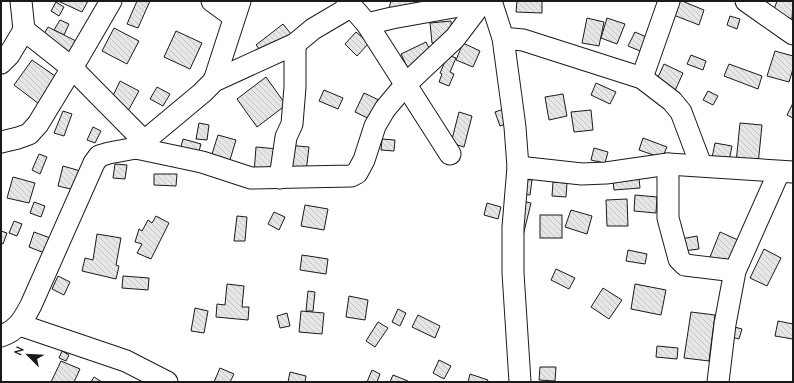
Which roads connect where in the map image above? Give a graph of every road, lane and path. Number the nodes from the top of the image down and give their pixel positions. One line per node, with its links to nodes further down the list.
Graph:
1 (21, 1): 10 (street)
2 (111, 1): 15 (street)
3 (212, 1): 8 (street)
4 (486, 1): 9 (street); 12 (street); 18 (street)
5 (670, 1): 16 (street)
6 (746, 1): 11 (street)
7 (350, 3): 9 (street); 13 (street)
8 (237, 9): 17 (street)
9 (367, 24): 18 (street)
10 (24, 30): 14 (street); 15 (street)
11 (793, 34)
12 (503, 38): 16 (street); 24 (street)
13 (295, 44): 17 (street); 26 (street)
14 (1, 63)
15 (72, 68): 19 (street); 20 (street)
16 (642, 78): 23 (street)
17 (214, 81): 20 (street)
18 (406, 84): 21 (street); 26 (street)
19 (1, 142)
20 (140, 144): 26 (street); 28 (street)
21 (450, 154)
22 (668, 164): 23 (street); 24 (street); 27 (street)
23 (701, 165): 25 (street)
24 (518, 167): 31 (street)
25 (786, 172): 27 (street)
26 (280, 178)
27 (735, 271): 32 (street)
28 (20, 324): 29 (street); 30 (street)
29 (1, 336)
30 (167, 382)
31 (520, 382)
32 (718, 382)

